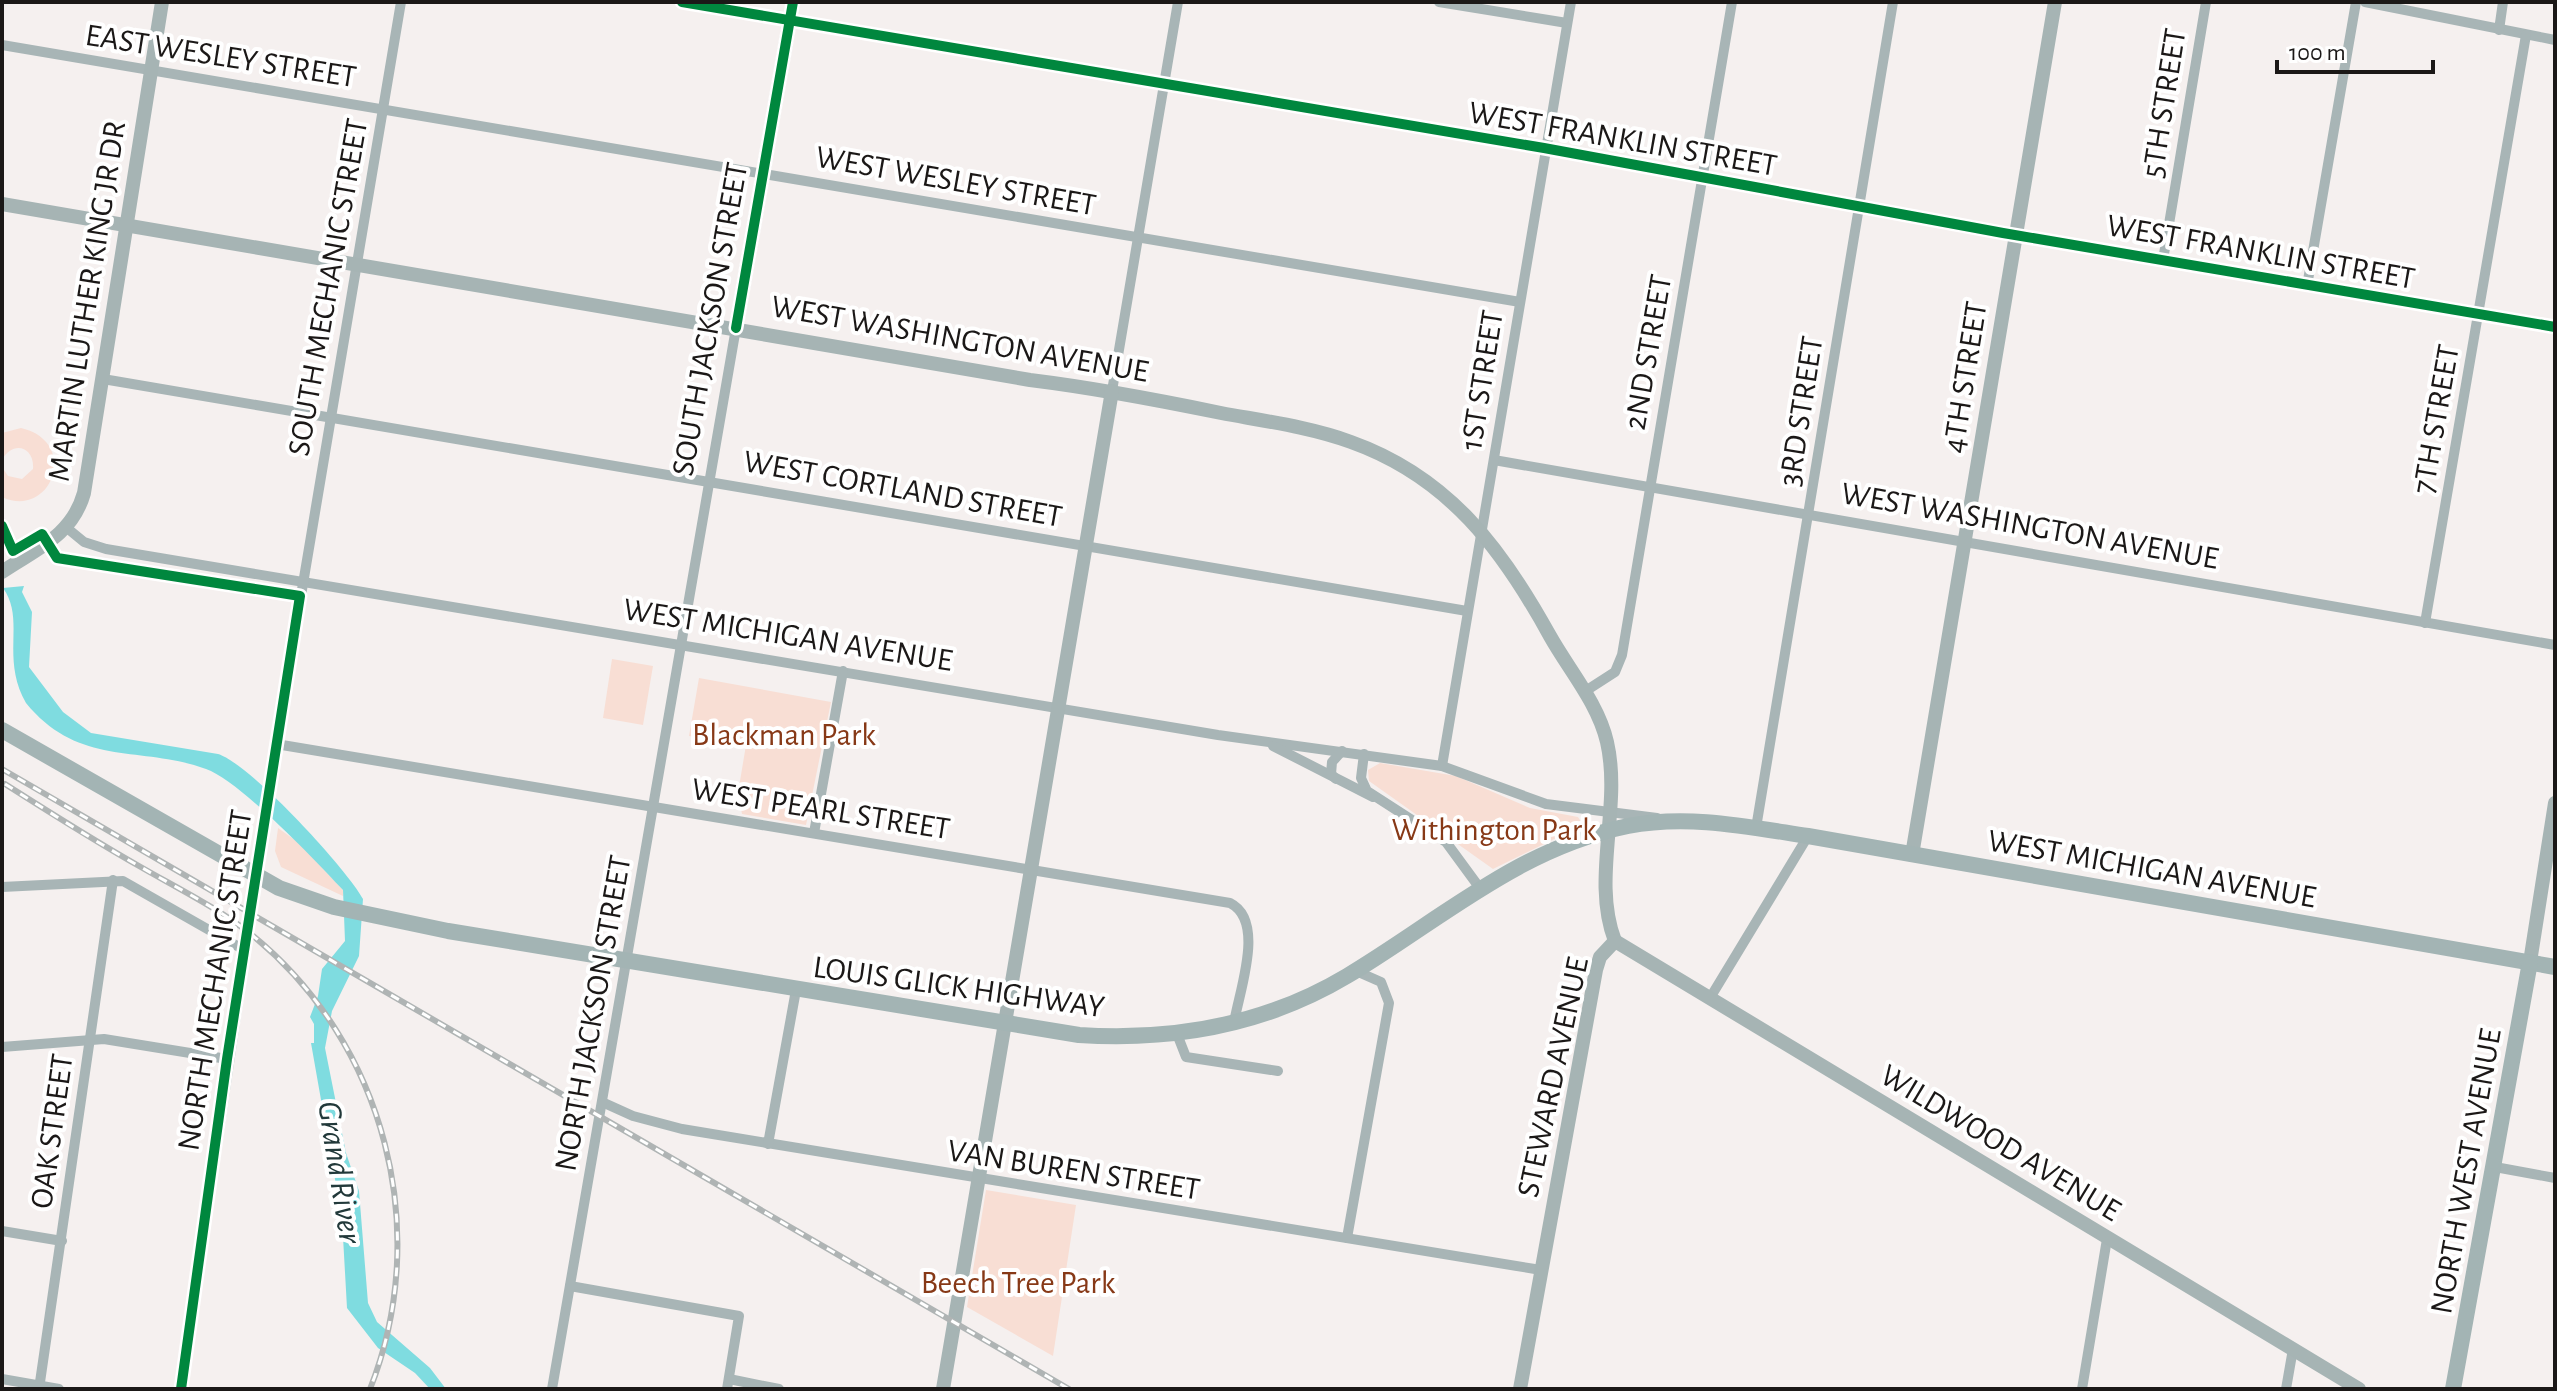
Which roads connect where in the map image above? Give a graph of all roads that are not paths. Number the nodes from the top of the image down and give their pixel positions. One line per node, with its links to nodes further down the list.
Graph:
1 (162, 2): 21 (main road, MARTIN LUTHER KING JR DR)
2 (401, 2): 23 (street, SOUTH MECHANIC STREET)
3 (682, 2): 15 (street, WEST FRANKLIN STREET)
4 (793, 2): 15 (main road, SOUTH JACKSON STREET)
5 (1178, 2): 22 (street)
6 (1439, 2): 16 (street)
7 (1571, 2): 16 (street, 1ST STREET)
8 (1732, 2): 26 (street, 2ND STREET)
9 (1893, 2): 28 (street, 3RD STREET)
10 (2055, 2): 30 (main road, 4TH STREET)
11 (2206, 2): 32 (street, 5TH STREET)
12 (2356, 2): 34 (street)
13 (2365, 2): 17 (street)
14 (2503, 2): 17 (street)
15 (790, 21): 22 (street, WEST FRANKLIN STREET); 25 (main road, SOUTH JACKSON STREET)
16 (1567, 23): 24 (street, 1ST STREET)
17 (2499, 30): 18 (street)
18 (2526, 35): 19 (street); 36 (street, 7TH STREET)
19 (2555, 40)
20 (2, 45): 21 (street, EAST WESLEY STREET)
21 (152, 69): 23 (street, EAST WESLEY STREET); 29 (main road, MARTIN LUTHER KING JR DR)
22 (1164, 84): 24 (street, WEST FRANKLIN STREET); 31 (street)
23 (384, 108): 25 (street, WEST WESLEY STREET); 33 (street, SOUTH MECHANIC STREET)
24 (1544, 148): 26 (street, WEST FRANKLIN STREET); 35 (street, 1ST STREET)
25 (763, 174): 31 (street, WEST WESLEY STREET); 38 (main road, SOUTH JACKSON STREET)
26 (1702, 178): 28 (street, WEST FRANKLIN STREET); 45 (street, 2ND STREET)
27 (2, 204): 29 (main road, WEST WASHINGTON AVENUE)
28 (1860, 206): 30 (street, WEST FRANKLIN STREET); 46 (street, 3RD STREET)
29 (127, 224): 33 (main road, WEST WASHINGTON AVENUE); 39 (main road, MARTIN LUTHER KING JR DR)
30 (2016, 235): 32 (street, WEST FRANKLIN STREET); 49 (main road, 4TH STREET)
31 (1138, 237): 35 (street, WEST WESLEY STREET); 40 (street)
32 (2163, 260): 34 (street, WEST FRANKLIN STREET)
33 (358, 263): 38 (main road, WEST WASHINGTON AVENUE); 41 (street, SOUTH MECHANIC STREET)
34 (2307, 286): 36 (street, WEST FRANKLIN STREET)
35 (1520, 302): 42 (street, 1ST STREET)
36 (2480, 314): 37 (street, WEST FRANKLIN STREET); 54 (street, 7TH STREET)
37 (2555, 327)
38 (736, 328): 40 (main road, WEST WASHINGTON AVENUE); 44 (street, SOUTH JACKSON STREET)
39 (103, 379): 41 (street, WEST CORTLAND STREET); 47 (main road, MARTIN LUTHER KING JR DR)
40 (1112, 391): 43 (main road, WEST WASHINGTON AVENUE); 50 (main road)
41 (330, 418): 44 (street, WEST CORTLAND STREET); 52 (street, SOUTH MECHANIC STREET)
42 (1494, 460): 45 (street, WEST WASHINGTON AVENUE); 48 (street, 1ST STREET)
43 (1404, 468): 48 (main road, STEWARD AVENUE)
44 (709, 482): 50 (street, WEST CORTLAND STREET); 56 (street, SOUTH JACKSON STREET)
45 (1650, 488): 46 (street, WEST WASHINGTON AVENUE); 58 (street, 2ND STREET)
46 (1809, 515): 49 (street, WEST WASHINGTON AVENUE); 72 (street, 3RD STREET)
47 (67, 528): 51 (main road, MARTIN LUTHER KING JR DR); 52 (street, WEST MICHIGAN AVENUE)
48 (1482, 530): 53 (street, 1ST STREET); 58 (main road, STEWARD AVENUE)
49 (1965, 543): 54 (street, WEST WASHINGTON AVENUE); 76 (main road, 4TH STREET)
50 (1086, 545): 53 (street, WEST CORTLAND STREET); 59 (main road)
51 (2, 572)
52 (303, 580): 56 (street, WEST MICHIGAN AVENUE); 62 (street, NORTH MECHANIC STREET)
53 (1467, 611): 65 (street, 1ST STREET)
54 (2425, 623): 55 (street, WEST WASHINGTON AVENUE)
55 (2555, 645)
56 (681, 646): 57 (street, WEST MICHIGAN AVENUE); 69 (street, NORTH JACKSON STREET)
57 (843, 671): 59 (street, WEST MICHIGAN AVENUE); 74 (street)
58 (1584, 692): 70 (main road, STEWARD AVENUE)
59 (1059, 706): 61 (street, WEST MICHIGAN AVENUE); 77 (main road)
60 (2, 730): 78 (main road, LOUIS GLICK HIGHWAY)
61 (1264, 742): 63 (street, WEST MICHIGAN AVENUE); 66 (street, WEST MICHIGAN AVENUE)
62 (276, 744): 69 (street, WEST PEARL STREET); 78 (street, NORTH MECHANIC STREET)
63 (1342, 751): 64 (street, WEST MICHIGAN AVENUE); 66 (street)
64 (1364, 754): 65 (street, WEST MICHIGAN AVENUE); 67 (street)
65 (1442, 766): 70 (street, WEST MICHIGAN AVENUE)
66 (1337, 781): 67 (street, WEST MICHIGAN AVENUE)
67 (1374, 797): 81 (street, WEST MICHIGAN AVENUE)
68 (2555, 803): 85 (main road)
69 (653, 807): 74 (street, WEST PEARL STREET); 84 (street, NORTH JACKSON STREET)
70 (1610, 811): 71 (street, WEST MICHIGAN AVENUE); 73 (main road, STEWARD AVENUE)
71 (1675, 822): 72 (main road, LOUIS GLICK HIGHWAY); 73 (main road, LOUIS GLICK HIGHWAY)
72 (1747, 827): 75 (main road, WEST MICHIGAN AVENUE)
73 (1609, 830): 81 (main road, LOUIS GLICK HIGHWAY); 82 (main road, STEWARD AVENUE)
74 (814, 833): 77 (street, WEST PEARL STREET)
75 (1808, 836): 76 (main road, WEST MICHIGAN AVENUE); 89 (street)
76 (1912, 855): 85 (main road, WEST MICHIGAN AVENUE)
77 (1031, 870): 90 (street, WEST PEARL STREET); 91 (main road)
78 (257, 875): 83 (street, NORTH MECHANIC STREET); 84 (main road, LOUIS GLICK HIGHWAY)
79 (113, 880): 80 (street); 83 (street); 93 (street, OAK STREET)
80 (2, 887)
81 (1479, 887): 87 (main road, LOUIS GLICK HIGHWAY)
82 (1615, 941): 89 (main road, WILDWOOD AVENUE); 106 (main road, STEWARD AVENUE)
83 (246, 951): 95 (street, NORTH MECHANIC STREET)
84 (628, 961): 88 (main road, LOUIS GLICK HIGHWAY); 97 (street, NORTH JACKSON STREET)
85 (2530, 962): 86 (main road, WEST MICHIGAN AVENUE); 99 (main road, NORTH WEST AVENUE)
86 (2555, 967)
87 (1356, 971): 90 (main road, LOUIS GLICK HIGHWAY); 103 (street)
88 (796, 990): 91 (main road, LOUIS GLICK HIGHWAY); 98 (street)
89 (1710, 998): 104 (main road, WILDWOOD AVENUE)
90 (1234, 1023): 92 (main road, LOUIS GLICK HIGHWAY)
91 (1005, 1025): 92 (main road, LOUIS GLICK HIGHWAY); 101 (main road)
92 (1177, 1034): 96 (street)
93 (91, 1040): 94 (street); 95 (street); 105 (street, OAK STREET)
94 (2, 1047)
95 (227, 1059): 113 (street, NORTH MECHANIC STREET)
96 (1278, 1071)
97 (602, 1102): 98 (street, VAN BUREN STREET); 107 (street, NORTH JACKSON STREET)
98 (768, 1144): 101 (street, VAN BUREN STREET)
99 (2495, 1167): 100 (street); 121 (main road, NORTH WEST AVENUE)
100 (2555, 1178)
101 (979, 1179): 103 (street, VAN BUREN STREET); 116 (main road)
102 (2, 1231): 105 (street)
103 (1347, 1238): 106 (street, VAN BUREN STREET)
104 (2107, 1239): 108 (main road, WILDWOOD AVENUE); 118 (street)
105 (62, 1241): 111 (street, OAK STREET)
106 (1541, 1270): 117 (main road, STEWARD AVENUE)
107 (570, 1286): 110 (street); 114 (street, NORTH JACKSON STREET)
108 (2293, 1349): 119 (street); 120 (main road, WILDWOOD AVENUE)
109 (2, 1379): 111 (street)
110 (728, 1384): 115 (street)
111 (39, 1387): 112 (street)
112 (59, 1389)
113 (181, 1389)
114 (552, 1389)
115 (779, 1389)
116 (943, 1389)
117 (1520, 1389)
118 (2082, 1389)
119 (2286, 1389)
120 (2359, 1389)
121 (2453, 1389)

